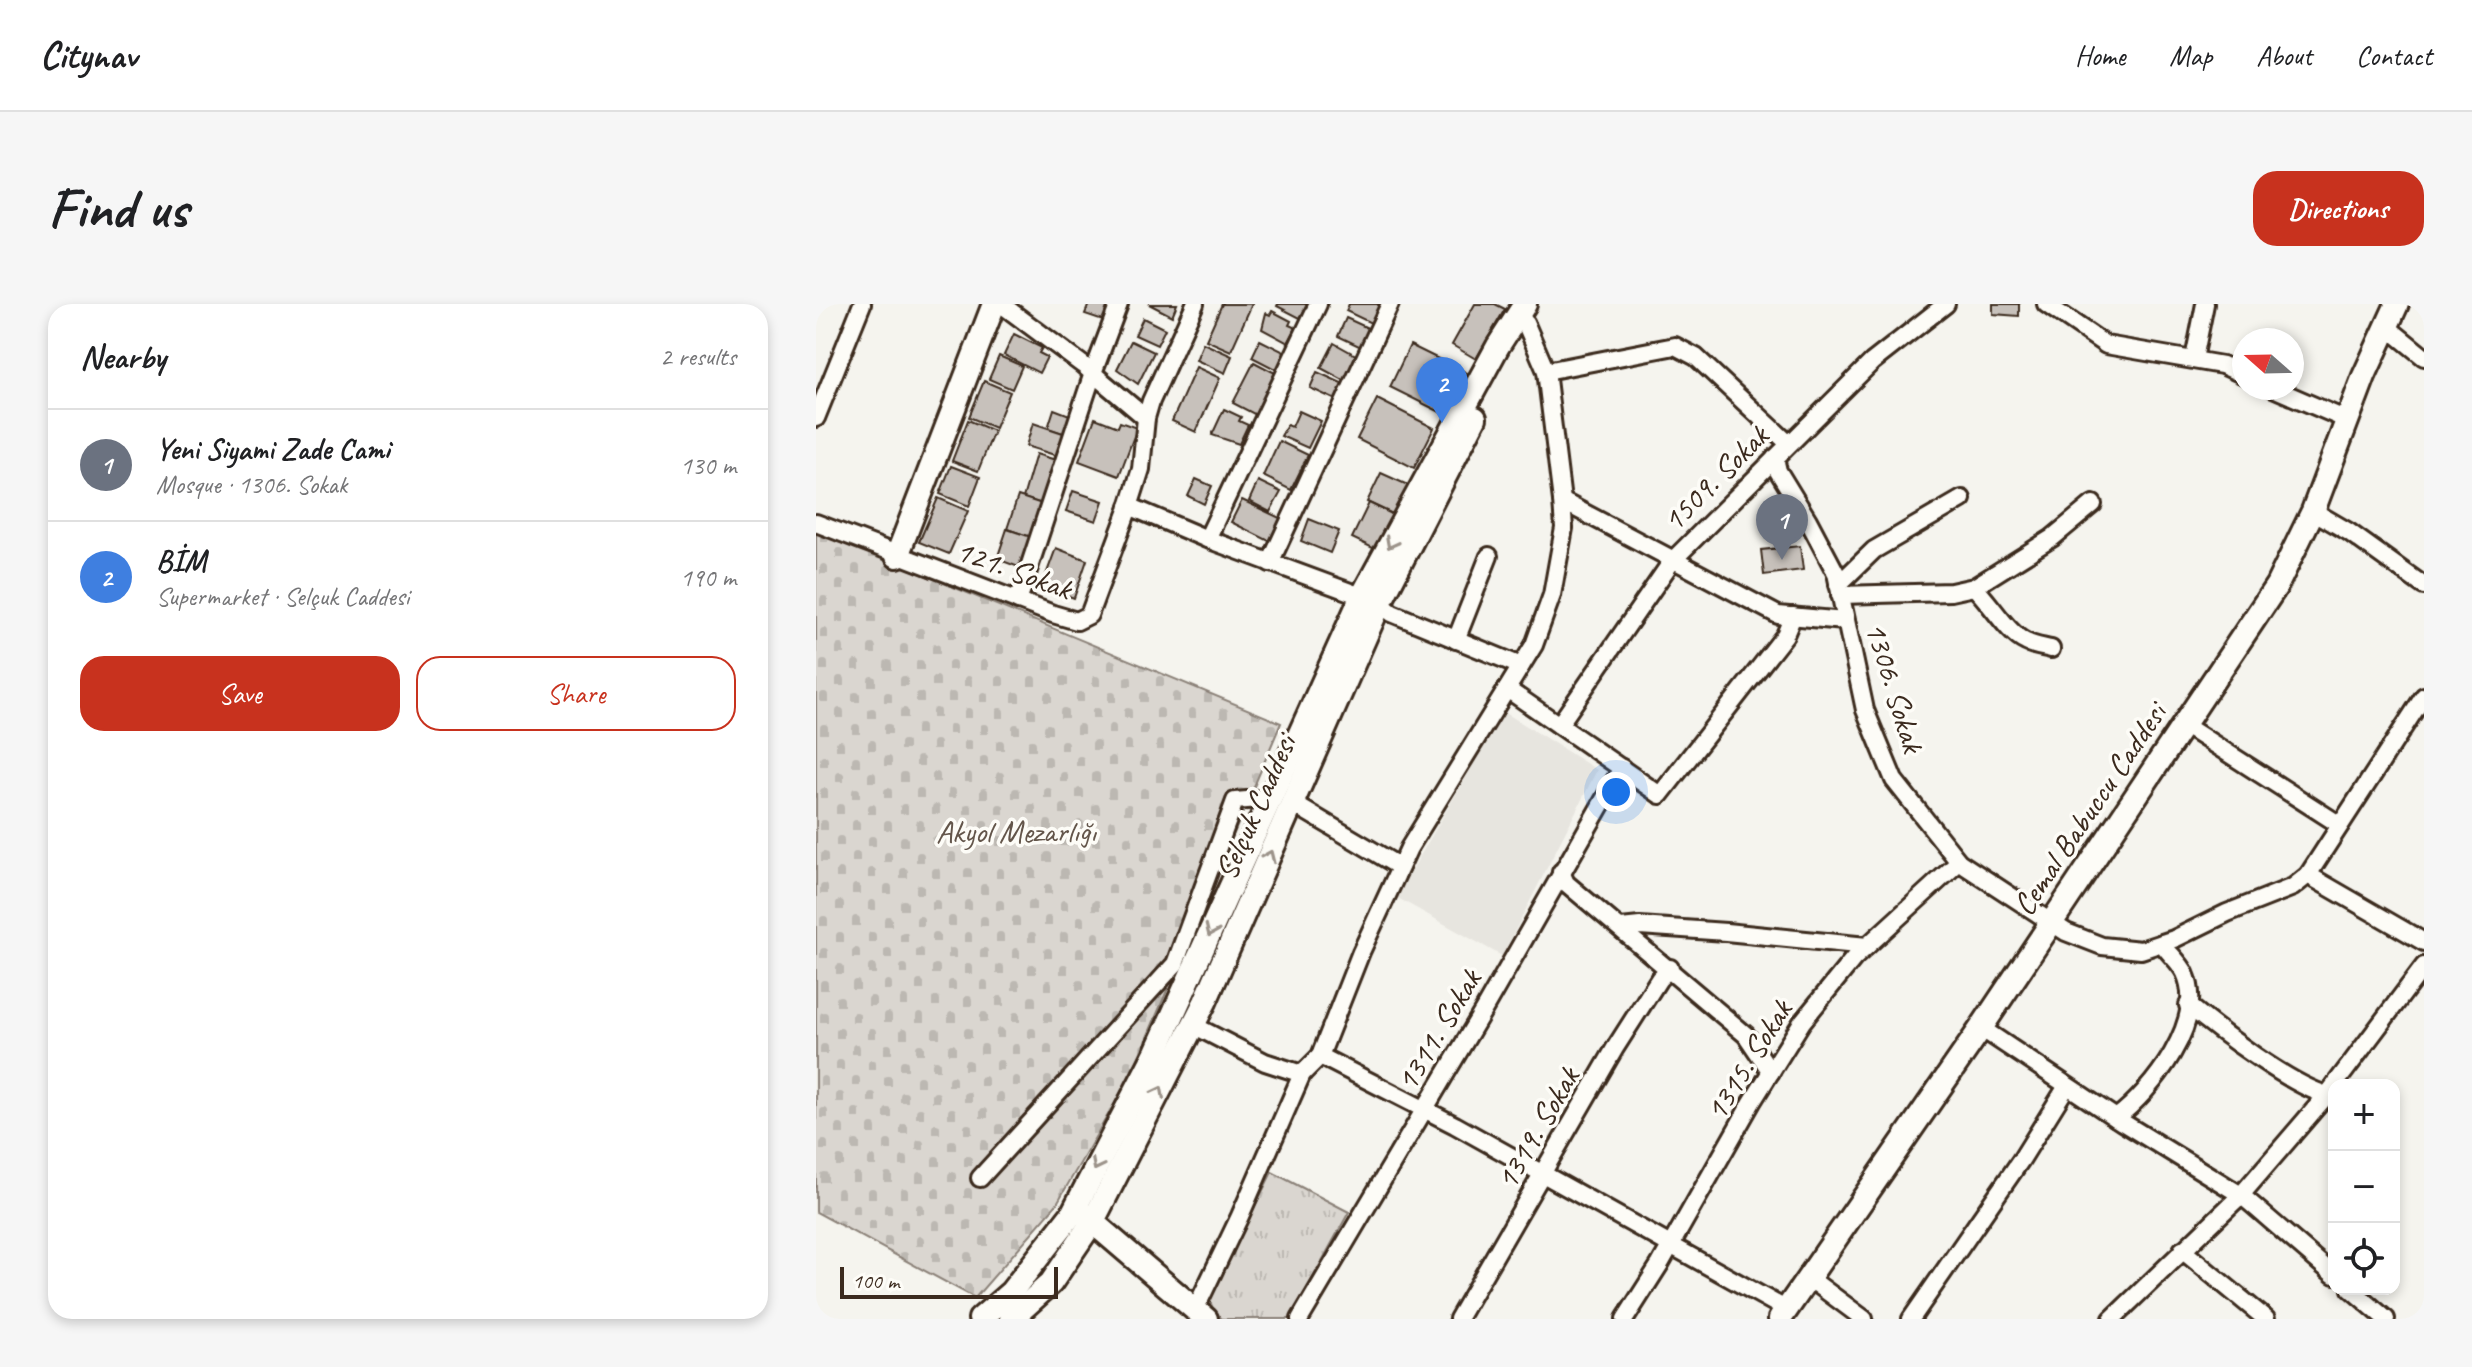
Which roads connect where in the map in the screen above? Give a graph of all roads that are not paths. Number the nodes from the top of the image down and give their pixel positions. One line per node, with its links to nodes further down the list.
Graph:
1 (862, 304): 20 (street)
2 (994, 304): 32 (main road)
3 (1001, 304): 18 (street)
4 (1119, 304): 18 (street)
5 (1195, 304): 21 (street, 121. Sokak)
6 (1318, 304): 31 (street)
7 (1390, 304): 35 (street)
8 (1946, 304): 23 (street, 1509. Sokak)
9 (2046, 304): 15 (street)
10 (2205, 304): 15 (street)
11 (2397, 304): 13 (main road, Cemal Babuccu Caddesi)
12 (1528, 310): 17 (street); 39 (main road)
13 (2386, 326): 14 (street); 22 (main road, Cemal Babuccu Caddesi)
14 (2424, 357)
15 (2194, 359): 16 (street)
16 (2232, 370)
17 (1546, 371): 23 (street); 26 (street)
18 (1093, 373): 21 (street); 40 (street)
19 (2301, 400): 22 (street)
20 (816, 418)
21 (1146, 418): 28 (street, 121. Sokak)
22 (2347, 420): 29 (main road, Cemal Babuccu Caddesi)
23 (1789, 444): 24 (street, 1509. Sokak)
24 (1775, 458): 34 (street, 1509. Sokak); 38 (street, 1306. Sokak)
25 (1962, 499): 38 (street)
26 (1562, 501): 34 (street); 45 (street)
27 (2093, 504): 37 (street)
28 (1129, 506): 31 (street); 40 (street, 121. Sokak)
29 (2313, 511): 36 (street); 49 (main road, Cemal Babuccu Caddesi)
30 (816, 523): 32 (street, 121. Sokak)
31 (1207, 539): 35 (street)
32 (897, 556): 40 (street, 121. Sokak)
33 (1489, 556): 43 (street)
34 (1672, 561): 41 (street); 48 (street, 1509. Sokak)
35 (1270, 563): 39 (street)
36 (2424, 586)
37 (1974, 587): 38 (street); 44 (street)
38 (1839, 590): 42 (street, 1306. Sokak)
39 (1371, 600): 43 (street); 51 (main road)
40 (1018, 601)
41 (1793, 616): 42 (street); 50 (street)
42 (1845, 621): 53 (street, 1306. Sokak)
43 (1456, 640): 45 (street)
44 (2051, 649)
45 (1521, 666): 46 (street)
46 (1507, 689): 48 (street); 54 (street)
47 (2424, 696): 52 (street)
48 (1559, 725): 50 (street)
49 (2184, 725): 52 (street); 57 (main road, Cemal Babuccu Caddesi)
50 (1622, 768): 55 (street, 1311. Sokak)
51 (1281, 801): 54 (street); 65 (main road, Selçuk Caddesi, one-way to 51); 75 (street); 77 (main road, one-way to 77)
52 (2340, 825): 56 (street)
53 (1959, 862): 57 (street, 1306. Sokak); 61 (street, 1315. Sokak)
54 (1400, 867): 67 (street)
55 (1561, 872): 58 (street); 72 (street, 1311. Sokak)
56 (2308, 875): 59 (street); 60 (street, 1306. Sokak)
57 (2052, 923): 60 (street, 1306. Sokak); 66 (main road, Cemal Babuccu Caddesi)
58 (1621, 928): 61 (street); 62 (street)
59 (2424, 942)
60 (2162, 943): 64 (street)
61 (1867, 946): 68 (street, 1315. Sokak)
62 (1670, 968): 68 (street); 74 (street, 1319. Sokak)
63 (2423, 968): 71 (street)
64 (2188, 1005): 71 (street); 73 (street)
65 (1193, 1025): 69 (street); 77 (main road, Selçuk Caddesi, one-way to 65)
66 (1981, 1028): 70 (street); 81 (main road, Cemal Babuccu Caddesi)
67 (1320, 1056): 69 (street); 72 (street)
68 (1771, 1072): 78 (street, 1315. Sokak)
69 (1302, 1074): 83 (street)
70 (2067, 1086): 73 (street); 91 (street)
71 (2327, 1095): 76 (street)
72 (1423, 1109): 74 (street); 87 (street, 1311. Sokak)
73 (2116, 1118): 76 (street)
74 (1543, 1174): 78 (street); 88 (street, 1319. Sokak)
75 (980, 1178)
76 (2241, 1195): 79 (street); 80 (street)
77 (1084, 1214): 83 (main road); 85 (main road); 86 (main road, Selçuk Caddesi)
78 (1671, 1244): 84 (street); 89 (street, 1315. Sokak)
79 (2182, 1250): 92 (street); 93 (street)
80 (2328, 1270)
81 (1809, 1278): 84 (main road, Cemal Babuccu Caddesi); 90 (street)
82 (2358, 1295): 94 (street)
83 (1200, 1314)
84 (1784, 1314)
85 (980, 1319)
86 (1011, 1319)
87 (1300, 1319)
88 (1458, 1319)
89 (1625, 1319)
90 (1864, 1319)
91 (1911, 1319)
92 (2112, 1319)
93 (2266, 1319)
94 (2386, 1319)

